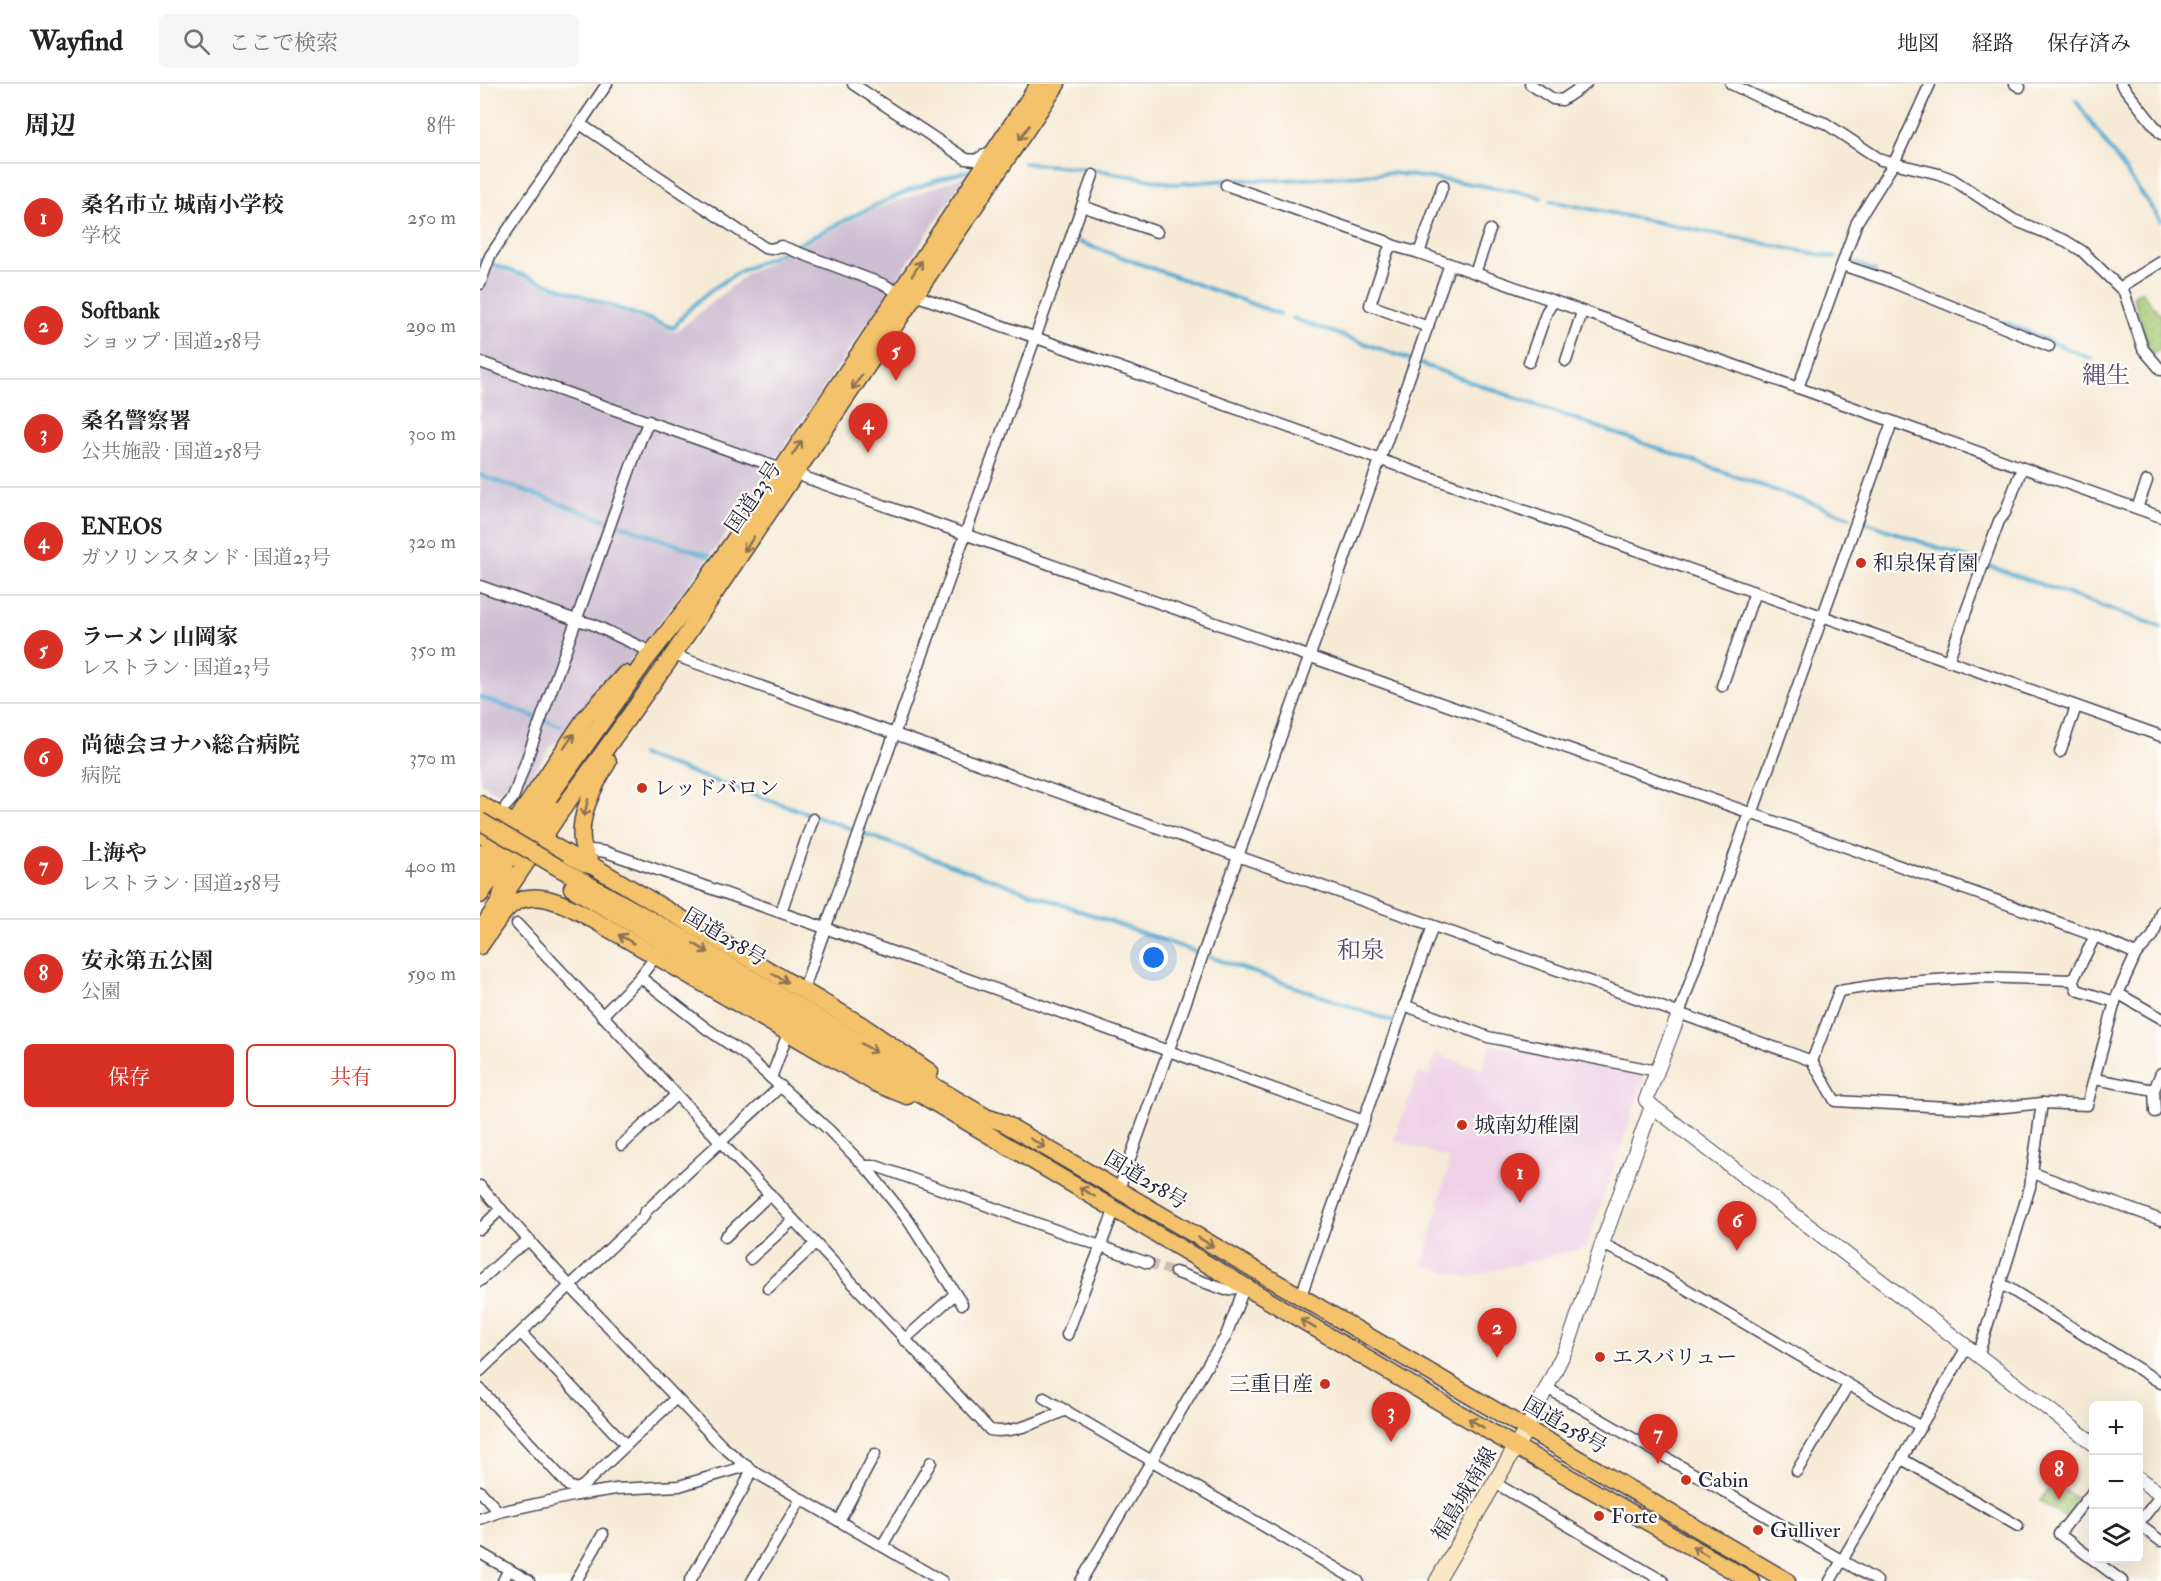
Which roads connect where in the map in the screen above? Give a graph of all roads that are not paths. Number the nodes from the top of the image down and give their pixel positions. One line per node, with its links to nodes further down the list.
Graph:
1 (607, 84): 10 (street)
2 (853, 84): 12 (street)
3 (1039, 84): 12 (main road, 国道23号)
4 (1057, 84): 28 (main road, 国道23号, one-way to 28)
5 (1530, 84): 6 (street)
6 (1586, 84)
7 (1731, 84): 13 (street)
8 (1930, 84): 13 (street)
9 (2121, 84): 11 (street)
10 (580, 124): 26 (street); 28 (street)
11 (2161, 134)
12 (993, 150): 28 (main road, 国道23号, one-way to 12)
13 (1894, 163): 24 (street); 27 (street)
14 (1093, 175): 17 (street)
15 (1226, 185): 20 (street)
16 (1443, 185): 21 (street)
17 (1082, 206): 19 (street); 32 (street)
18 (1490, 230): 25 (street)
19 (1157, 232)
20 (1391, 246): 21 (street); 31 (street)
21 (1419, 253): 23 (street)
22 (2161, 262): 27 (street)
23 (1450, 264): 25 (street); 31 (street)
24 (1842, 265): 33 (street); 38 (street)
25 (1475, 273): 29 (street)
26 (480, 284)
27 (2121, 287): 37 (street)
28 (908, 294): 32 (street); 43 (main road, 国道23号)
29 (1554, 301): 30 (street); 36 (street)
30 (1582, 312): 34 (street); 38 (street)
31 (1428, 327): 41 (street)
32 (1035, 337): 41 (street); 47 (street)
33 (2049, 346)
34 (1566, 361)
35 (480, 362): 39 (street)
36 (1529, 362)
37 (2161, 370)
38 (1798, 388): 40 (street)
39 (649, 421): 43 (street); 51 (street)
40 (1892, 422): 42 (street); 50 (street)
41 (1381, 460): 49 (street); 54 (street)
42 (2022, 468): 45 (street); 55 (street)
43 (789, 471): 47 (street); 52 (main road, 国道23号); 53 (main road, 国道23号, one-way to 53)
44 (2147, 481): 45 (street)
45 (2137, 508): 46 (street)
46 (2161, 517)
47 (965, 533): 54 (street); 59 (street)
48 (480, 586): 51 (street)
49 (1755, 592): 50 (street); 56 (street)
50 (1822, 616): 55 (street); 64 (street)
51 (576, 620): 52 (street); 63 (street)
52 (645, 655): 67 (main road, 国道23号, one-way to 52)
53 (673, 655): 58 (main road, 国道23号); 59 (street)
54 (1310, 657): 64 (street); 71 (street)
55 (1948, 661): 57 (street)
56 (1722, 686)
57 (2076, 706): 60 (street); 61 (street)
58 (630, 713): 67 (main road); 69 (main road, one-way to 69)
59 (894, 734): 71 (street); 81 (street)
60 (2161, 736)
61 (2060, 752)
62 (480, 804): 67 (main road)
63 (506, 806)
64 (1751, 814): 83 (street); 93 (street)
65 (813, 819): 78 (street)
66 (480, 821): 73 (main road, 国道258号, bridge)
67 (528, 833): 70 (main road); 70 (main road); 72 (main road); 76 (main road)
68 (480, 834): 70 (main road); 73 (main road, 国道258号)
69 (585, 849): 72 (main road); 78 (street)
70 (493, 855): 74 (main road); 75 (main road); 76 (main road)
71 (1238, 856): 80 (street); 97 (street)
72 (593, 866): 90 (main road, one-way to 90)
73 (555, 872): 109 (main road, 国道258号); 111 (main road, 国道258号, one-way to 111)
74 (480, 875)
75 (480, 895)
76 (500, 901): 82 (main road)
77 (2161, 911): 84 (street)
78 (781, 912): 81 (street)
79 (517, 924): 94 (street)
80 (1433, 926): 92 (street); 93 (street)
81 (825, 928): 90 (street); 97 (street)
82 (480, 931)
83 (2095, 936): 87 (street); 89 (street)
84 (2157, 939): 87 (street)
85 (480, 946): 86 (main road, one-way to 85)
86 (658, 954): 88 (street); 96 (main road)
87 (2136, 954): 91 (street)
88 (640, 977): 94 (street); 101 (street)
89 (2073, 980): 91 (street); 98 (street)
90 (803, 991): 111 (main road)
91 (2117, 998): 95 (street); 102 (street)
92 (1404, 1005): 99 (street); 110 (street)
93 (1679, 1014): 98 (street); 99 (street)
94 (602, 1016): 105 (street)
95 (2161, 1018)
96 (788, 1033): 101 (street); 109 (main road)
97 (1168, 1051): 110 (street); 117 (street)
98 (1812, 1061): 106 (street)
99 (1658, 1071): 107 (street)
100 (2161, 1073): 104 (street)
101 (771, 1077): 103 (street)
102 (2095, 1079): 104 (street); 106 (street)
103 (781, 1086): 112 (street); 114 (street)
104 (2154, 1090): 108 (street)
105 (676, 1095): 112 (street); 113 (street)
106 (2042, 1103): 115 (street)
107 (1652, 1106): 127 (street); 143 (street)
108 (2156, 1112)
109 (955, 1116): 120 (main road, 国道258号, one-way to 109)
110 (1364, 1121): 138 (street)
111 (1004, 1123): 117 (main road, 国道258号, one-way to 117)
112 (721, 1143): 118 (street); 133 (street)
113 (622, 1145)
114 (864, 1166): 128 (street); 137 (street)
115 (2032, 1173): 122 (street); 135 (street)
116 (480, 1186): 119 (street)
117 (1119, 1189): 138 (main road, 国道258号, one-way to 138)
118 (770, 1194): 121 (street); 124 (street)
119 (501, 1209): 123 (street); 125 (street)
120 (1115, 1209): 128 (street); 134 (main road, 国道258号)
121 (793, 1220): 126 (street); 129 (street)
122 (2161, 1220)
123 (480, 1229)
124 (725, 1237)
125 (530, 1240): 132 (street); 133 (street)
126 (815, 1244): 136 (street); 142 (street)
127 (1602, 1244): 146 (street); 147 (street)
128 (1100, 1246): 130 (street); 141 (street)
129 (750, 1259)
130 (1148, 1263)
131 (1175, 1272): 134 (street)
132 (480, 1281)
133 (570, 1286): 140 (street); 149 (street)
134 (1245, 1286): 156 (main road, 国道258号, one-way to 134); 159 (street)
135 (1999, 1286): 143 (street); 145 (street)
136 (768, 1288)
137 (955, 1294): 139 (street); 142 (street)
138 (1300, 1298): 153 (main road, 国道258号)
139 (962, 1304)
140 (521, 1333): 144 (street); 155 (street)
141 (1067, 1335)
142 (904, 1340): 151 (street)
143 (1973, 1352): 152 (street); 154 (street)
144 (480, 1371)
145 (2161, 1383)
146 (1848, 1385): 152 (street); 162 (street)
147 (1547, 1388): 153 (street); 180 (street)
148 (480, 1389): 166 (street)
149 (676, 1398): 155 (street); 161 (street)
150 (1044, 1398): 151 (street)
151 (1066, 1410): 159 (street)
152 (1921, 1427): 158 (street)
153 (1527, 1428): 156 (main road, 福島城南線); 193 (main road, 国道258号)
154 (2089, 1440)
155 (626, 1445): 166 (street)
156 (1516, 1447): 164 (main road, 福島城南線); 192 (main road, 国道258号, one-way to 156)
157 (875, 1454): 173 (street)
158 (1902, 1459): 174 (street); 180 (street)
159 (1151, 1460): 188 (street); 189 (street)
160 (931, 1462): 178 (street)
161 (749, 1468): 166 (street); 169 (street); 185 (street)
162 (1797, 1471)
163 (2143, 1481): 167 (street)
164 (1495, 1483): 190 (main road, 福島城南線); 191 (street)
165 (480, 1491): 170 (street)
166 (577, 1492): 170 (street)
167 (2161, 1495): 172 (street)
168 (2089, 1496): 196 (street)
169 (801, 1499): 173 (street); 186 (street)
170 (499, 1512): 171 (street)
171 (480, 1519)
172 (2143, 1519)
173 (838, 1521): 178 (street)
174 (2018, 1526)
175 (2143, 1527): 177 (street)
176 (603, 1534): 184 (street)
177 (2161, 1541)
178 (882, 1546): 187 (street)
179 (480, 1553): 181 (street)
180 (1842, 1561): 194 (street); 195 (street)
181 (509, 1569): 182 (street); 183 (street)
182 (503, 1581)
183 (529, 1581)
184 (576, 1581)
185 (690, 1581)
186 (752, 1581)
187 (942, 1581)
188 (1081, 1581)
189 (1358, 1581)
190 (1437, 1581)
191 (1663, 1581)
192 (1751, 1581)
193 (1786, 1581)
194 (1830, 1581)
195 (1877, 1581)
196 (2122, 1581)

